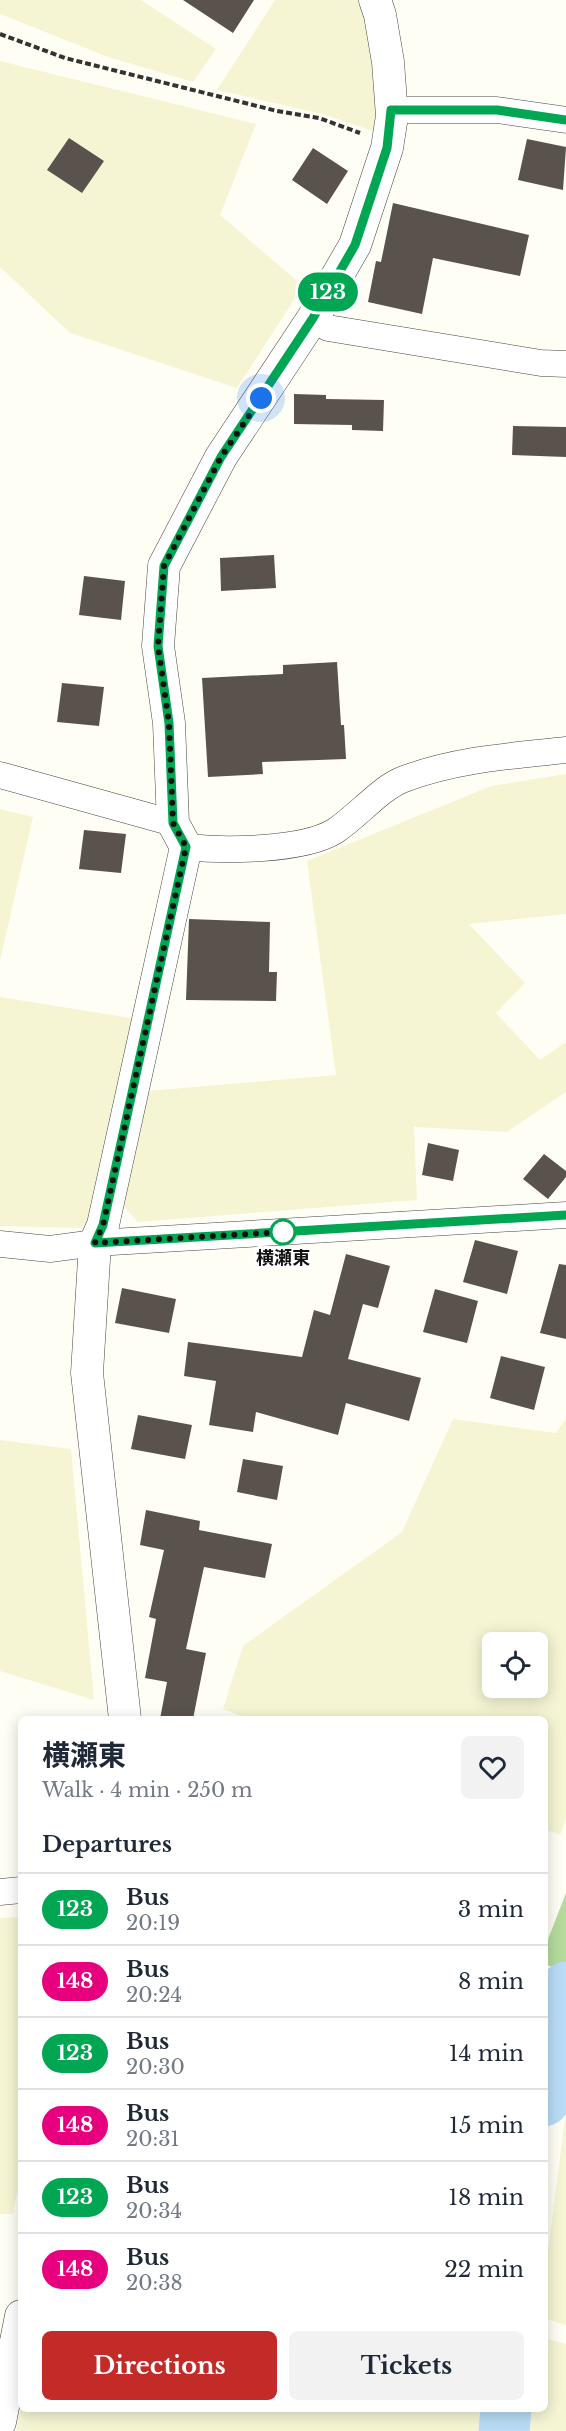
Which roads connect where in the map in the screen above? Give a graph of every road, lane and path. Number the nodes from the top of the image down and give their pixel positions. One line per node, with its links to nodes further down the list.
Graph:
1 (375, 0): 3 (street)
2 (0, 34): 5 (path)
3 (391, 110): 4 (street); 5 (street)
4 (566, 120)
5 (387, 142): 6 (street)
6 (313, 318): 7 (street); 10 (street)
7 (566, 363)
8 (566, 750): 10 (street)
9 (0, 775): 10 (street)
10 (180, 835): 12 (street)
11 (566, 1215): 12 (street)
12 (95, 1243): 13 (street); 14 (street)
13 (0, 1244)
14 (125, 1716)
15 (18, 1890): 16 (street)
16 (0, 1892)
17 (18, 2331): 18 (street)
18 (0, 2422)

